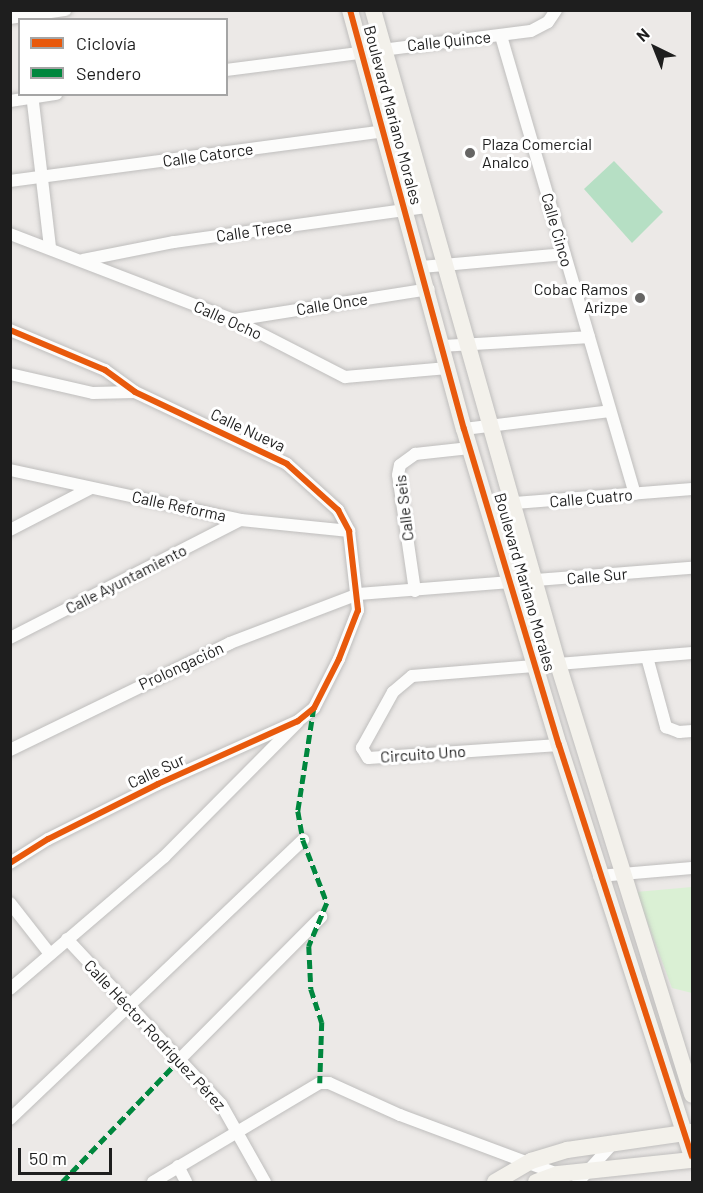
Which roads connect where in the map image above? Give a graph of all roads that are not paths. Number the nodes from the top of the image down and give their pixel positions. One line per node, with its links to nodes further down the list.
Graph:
1 (65, 10): 5 (street)
2 (350, 10): 8 (street, Boulevard Mariano Morales)
3 (373, 10): 7 (street, Boulevard Mariano Morales)
4 (556, 10): 6 (street, Calle Quince)
5 (19, 16)
6 (501, 36): 7 (street, Calle Quince); 20 (street, Calle Cinco)
7 (384, 49): 8 (street, Calle Quince); 12 (street, Boulevard Mariano Morales)
8 (362, 51): 9 (street, Calle Quince); 13 (street, Boulevard Mariano Morales)
9 (228, 70)
10 (32, 96): 11 (street); 14 (street)
11 (10, 101)
12 (405, 128): 13 (street, Calle Catorce); 16 (street, Boulevard Mariano Morales)
13 (386, 131): 14 (street, Calle Catorce); 17 (street, Boulevard Mariano Morales)
14 (41, 177): 15 (street, Calle Catorce); 19 (street)
15 (10, 181)
16 (426, 207): 17 (street, Calle Trece); 22 (street, Boulevard Mariano Morales)
17 (405, 210): 21 (street, Calle Trece); 23 (street, Boulevard Mariano Morales)
18 (10, 234): 19 (street, Calle Ocho)
19 (50, 248): 21 (street, Calle Ocho)
20 (564, 254): 22 (street); 27 (street, Calle Cinco)
21 (83, 260): 25 (street, Calle Ocho)
22 (445, 266): 23 (street); 29 (street, Boulevard Mariano Morales)
23 (422, 267): 24 (street, Boulevard Mariano Morales)
24 (429, 289): 25 (street, Calle Once); 28 (street, Boulevard Mariano Morales)
25 (234, 320): 30 (street, Calle Ocho)
26 (10, 330): 32 (street, Calle Nueva)
27 (589, 337): 29 (street); 33 (street, Calle Cinco)
28 (442, 346): 29 (street); 30 (street, Boulevard Mariano Morales)
29 (470, 346): 34 (street, Boulevard Mariano Morales)
30 (448, 368): 35 (street, Boulevard Mariano Morales)
31 (10, 374): 32 (street)
32 (135, 392): 45 (street, Calle Nueva)
33 (610, 411): 34 (street); 40 (street, Calle Cinco)
34 (491, 426): 35 (street); 41 (street, Boulevard Mariano Morales)
35 (464, 429): 36 (street, Boulevard Mariano Morales)
36 (470, 448): 42 (street, Boulevard Mariano Morales); 49 (street, Calle Seis)
37 (10, 470): 38 (street, Calle Reforma)
38 (91, 488): 43 (street, Calle Reforma); 44 (street)
39 (693, 489): 40 (street, Calle Cuatro)
40 (635, 494): 41 (street, Calle Cuatro)
41 (513, 504): 42 (street, Calle Cuatro); 47 (street, Boulevard Mariano Morales)
42 (489, 506): 48 (street, Boulevard Mariano Morales)
43 (241, 520): 45 (street, Calle Reforma); 51 (street, Calle Ayuntamiento)
44 (10, 530)
45 (349, 531): 50 (street, Calle Nueva)
46 (693, 568): 47 (street, Calle Sur)
47 (535, 582): 48 (street, Calle Sur); 54 (street, Boulevard Mariano Morales)
48 (512, 584): 49 (street, Calle Sur); 55 (street, Boulevard Mariano Morales)
49 (415, 591): 50 (street, Calle Sur)
50 (358, 594): 56 (street, Calle Nueva); 60 (street, Prolongación)
51 (10, 638)
52 (693, 653): 53 (street)
53 (647, 657): 54 (street); 58 (street)
54 (558, 664): 55 (street); 64 (street, Boulevard Mariano Morales)
55 (536, 666): 59 (street, Boulevard Mariano Morales); 59 (street, Circuito Uno)
56 (314, 708): 57 (street, Calle Sur)
57 (298, 721): 62 (street, Calle Sur); 68 (street)
58 (693, 731)
59 (559, 745): 65 (street, Boulevard Mariano Morales)
60 (10, 750)
61 (303, 840): 71 (street)
62 (10, 863)
63 (693, 868): 64 (street)
64 (621, 873): 65 (street); 73 (street, Boulevard Mariano Morales)
65 (599, 876): 75 (street, Boulevard Mariano Morales)
66 (10, 903): 69 (street)
67 (321, 917): 72 (street)
68 (67, 939): 69 (street); 71 (street, Calle Héctor Rodríguez Pérez)
69 (50, 954): 70 (street)
70 (10, 989)
71 (127, 1005): 72 (street, Calle Héctor Rodríguez Pérez); 74 (street)
72 (179, 1060): 76 (street, Calle Héctor Rodríguez Pérez)
73 (693, 1095)
74 (10, 1119)
75 (689, 1132): 77 (street); 78 (street, Boulevard Mariano Morales)
76 (239, 1134): 79 (street); 80 (street); 85 (street, Calle Héctor Rodríguez Pérez)
77 (616, 1140): 79 (street); 81 (street)
78 (693, 1158): 81 (street)
79 (531, 1161): 82 (street); 86 (street)
80 (178, 1166): 83 (street); 84 (street)
81 (592, 1170): 82 (street); 88 (street)
82 (558, 1174): 87 (street)
83 (153, 1182)
84 (186, 1182)
85 (266, 1182)
86 (495, 1182)
87 (536, 1182)
88 (578, 1182)

